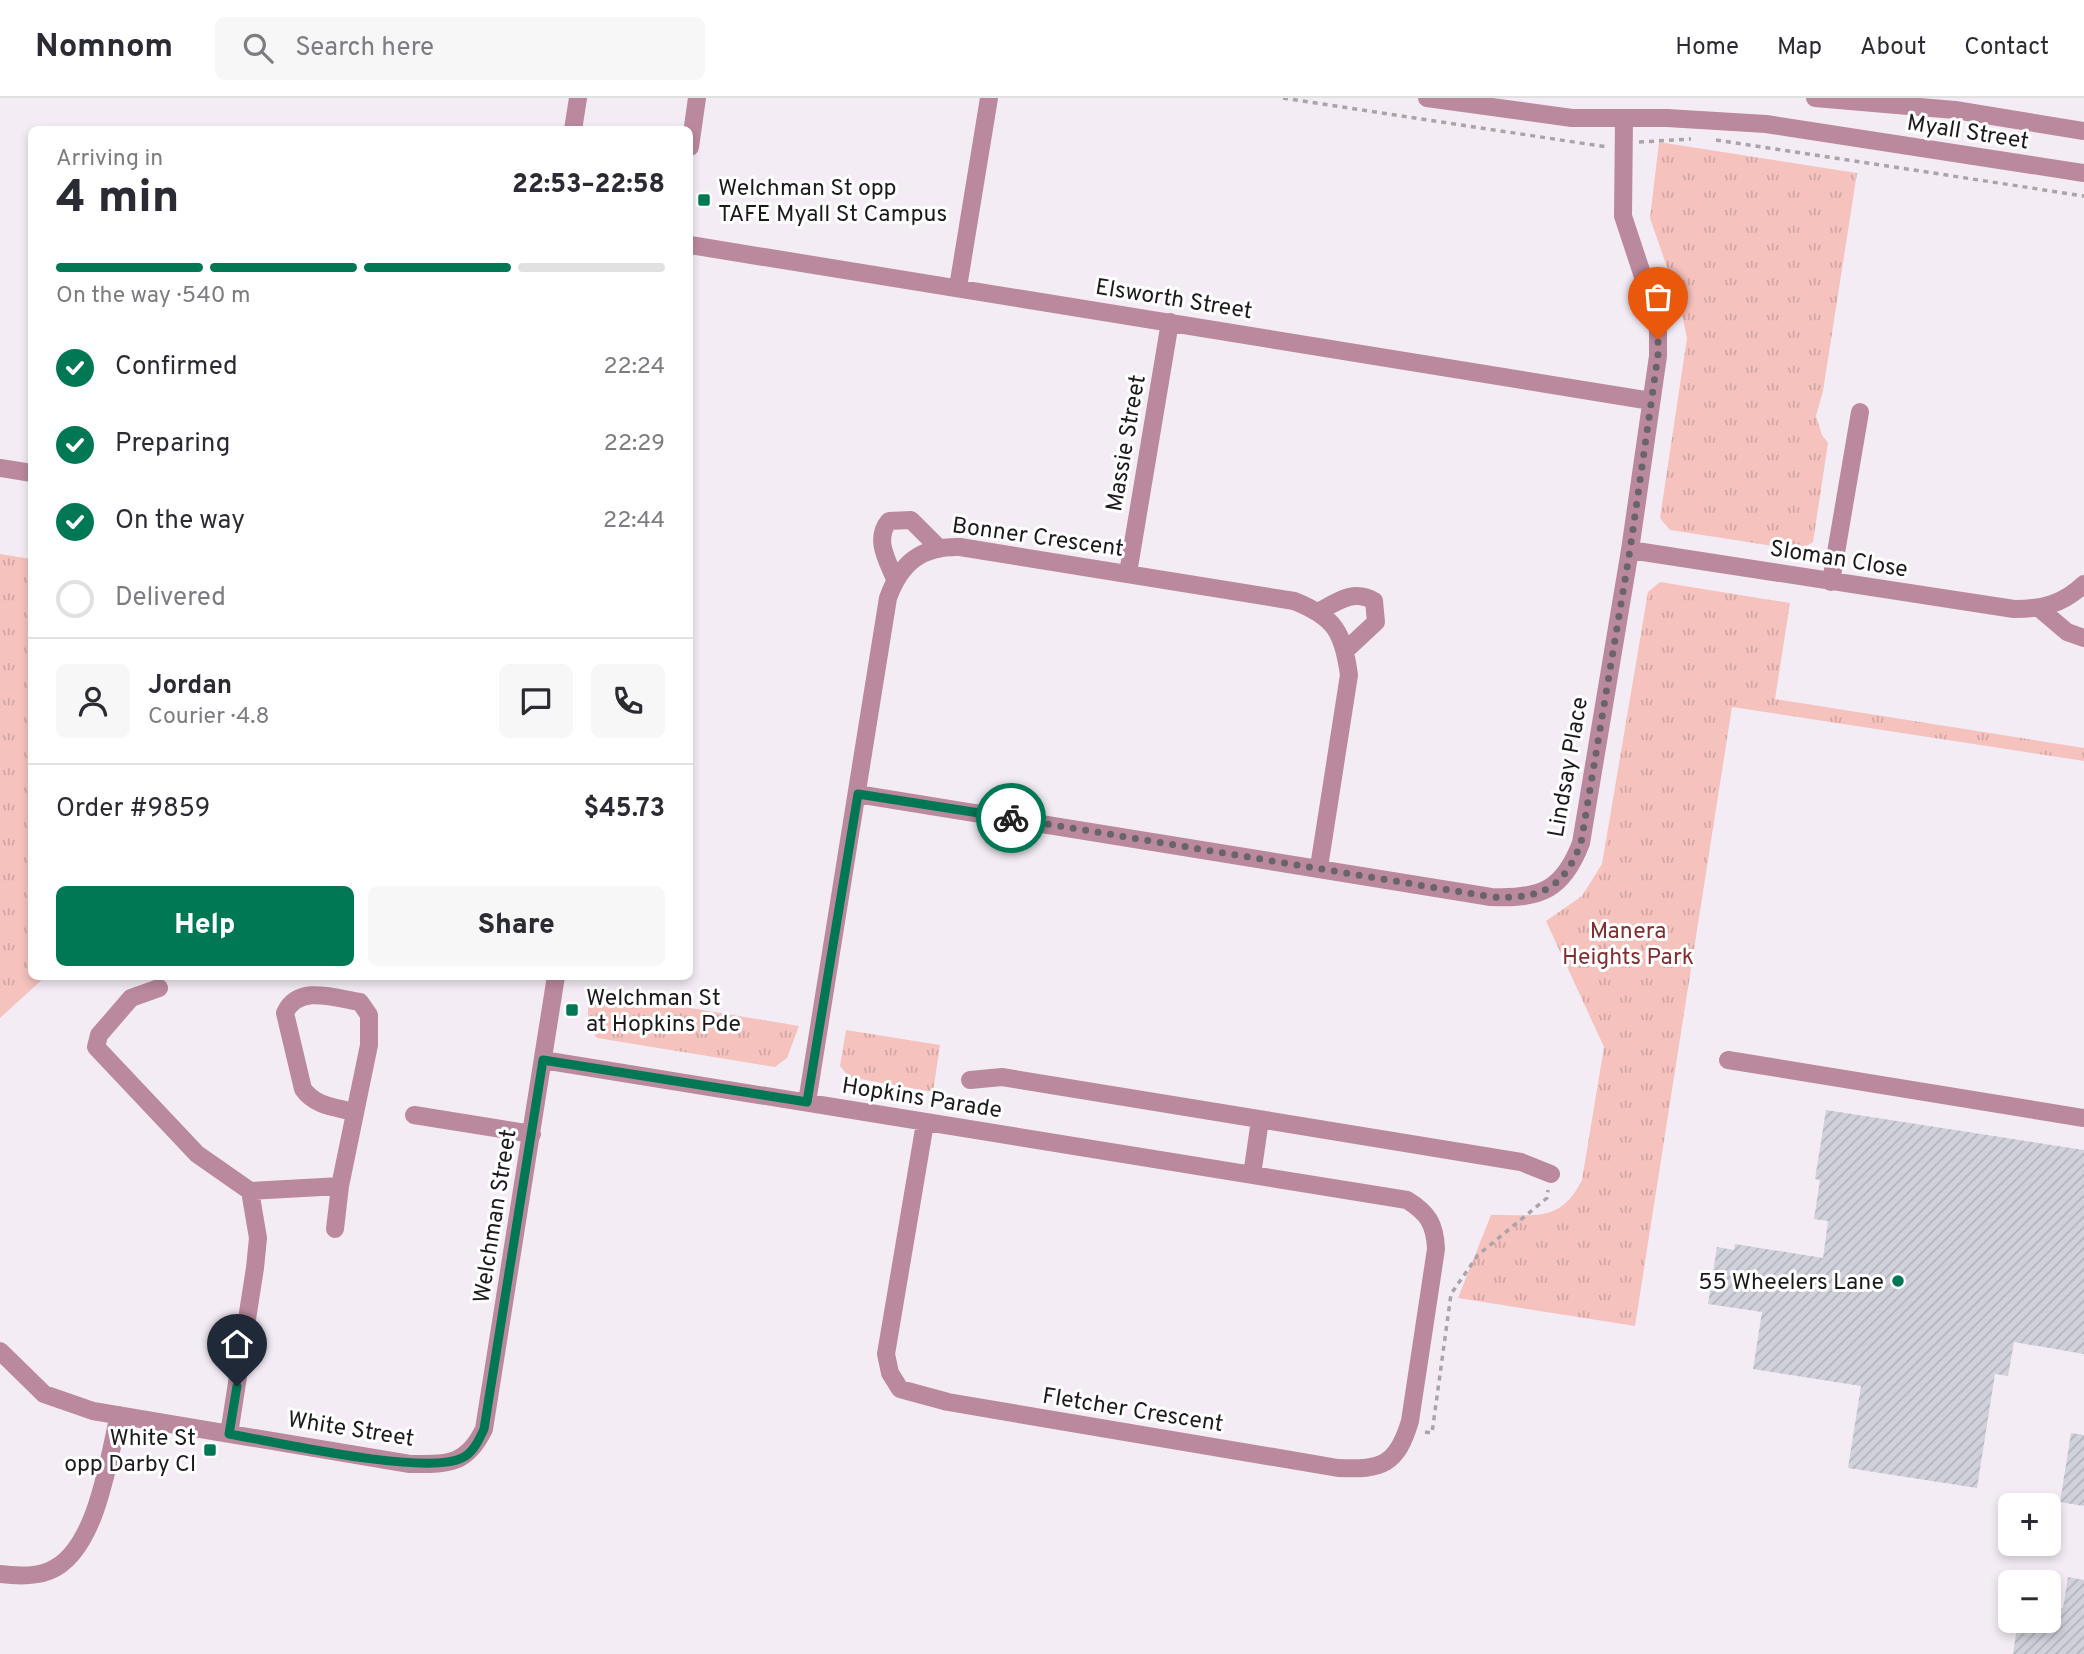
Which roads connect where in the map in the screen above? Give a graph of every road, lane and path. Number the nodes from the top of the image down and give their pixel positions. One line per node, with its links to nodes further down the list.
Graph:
1 (578, 98): 8 (street)
2 (697, 98): 9 (street)
3 (989, 98): 17 (street)
4 (1283, 98): 13 (path)
5 (1427, 98): 7 (street, Myall Street)
6 (1815, 98): 10 (street, Myall Street)
7 (1624, 119): 13 (street, Lindsay Place); 14 (street, Myall Street)
8 (574, 126)
9 (693, 126)
10 (2084, 131)
11 (1701, 139): 13 (path)
12 (1712, 139): 15 (path)
13 (1623, 145): 19 (street, Lindsay Place)
14 (2084, 173)
15 (2084, 196)
16 (693, 246): 17 (street, Elsworth Street)
17 (958, 287): 18 (street, Elsworth Street)
18 (1170, 322): 19 (street, Elsworth Street); 25 (street, Massie Street)
19 (1651, 401): 24 (street, Lindsay Place)
20 (1860, 412): 27 (street)
21 (0, 468): 22 (street)
22 (28, 472)
23 (938, 547): 25 (street, Bonner Crescent); 26 (street, Bonner Crescent); 26 (street)
24 (1630, 550): 27 (street, Sloman Close); 34 (street, Lindsay Place)
25 (1128, 573): 30 (street, Bonner Crescent)
26 (895, 579): 33 (street)
27 (1831, 582): 29 (street, Sloman Close)
28 (2084, 584): 29 (street, Sloman Close)
29 (2040, 609): 31 (street)
30 (1320, 611): 32 (street); 32 (street)
31 (2084, 638)
32 (1345, 651): 34 (street)
33 (858, 794): 34 (street, Lindsay Place); 40 (street)
34 (1319, 867)
35 (555, 980): 37 (street, Welchman Street)
36 (159, 988): 50 (street)
37 (543, 1060): 40 (street, Hopkins Parade); 46 (street, Welchman Street)
38 (1728, 1060): 43 (street)
39 (970, 1080): 44 (street, Hopkins Parade)
40 (807, 1102): 45 (street, Hopkins Parade)
41 (354, 1112): 41 (street); 49 (street)
42 (414, 1115): 46 (street)
43 (2084, 1118)
44 (1260, 1120): 47 (street, Hopkins Parade); 48 (street)
45 (925, 1123): 48 (street, Hopkins Parade); 55 (street, Fletcher Crescent)
46 (532, 1134): 57 (street, Welchman Street)
47 (1551, 1174): 55 (path)
48 (1252, 1175): 51 (street, Hopkins Parade)
49 (340, 1186): 50 (street); 52 (street)
50 (250, 1191): 56 (street)
51 (1435, 1227): 55 (street, Fletcher Crescent)
52 (335, 1229)
53 (0, 1351): 54 (street, White Street)
54 (119, 1415): 56 (street, White Street); 58 (street)
55 (1408, 1429)
56 (229, 1434): 57 (street, White Street)
57 (464, 1457)
58 (0, 1574)

